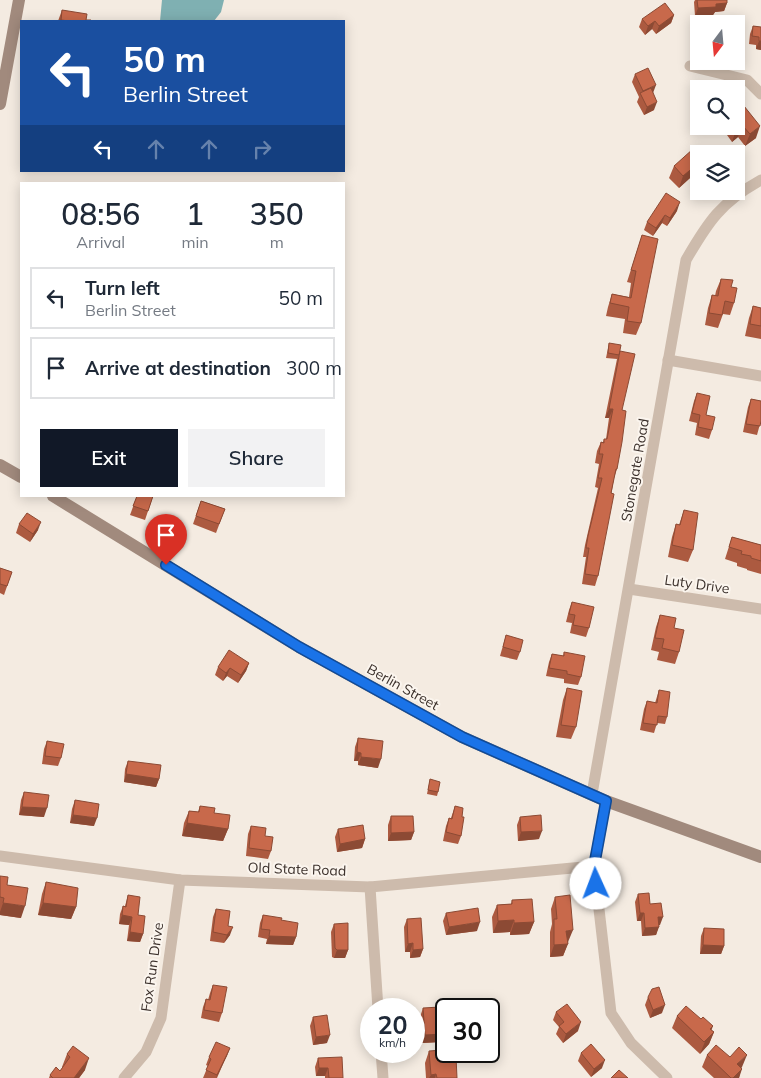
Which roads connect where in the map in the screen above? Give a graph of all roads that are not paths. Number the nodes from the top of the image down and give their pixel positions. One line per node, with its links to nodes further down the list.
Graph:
1 (19, 0): 4 (main road)
2 (706, 70): 3 (street)
3 (761, 94)
4 (0, 104)
5 (761, 180): 6 (street, Stonegate Road)
6 (668, 360): 7 (street); 11 (street, Stonegate Road)
7 (761, 376)
8 (0, 465): 9 (main road)
9 (20, 476)
10 (55, 497): 13 (main road, Berlin Street)
11 (630, 589): 12 (street, Luty Drive); 13 (street, Stonegate Road)
12 (761, 609)
13 (592, 794): 14 (main road, Berlin Street)
14 (606, 801): 16 (main road, Berlin Street); 17 (street)
15 (0, 856): 18 (street, Old State Road)
16 (761, 857)
17 (594, 866): 19 (street, Old State Road); 24 (street)
18 (180, 880): 19 (street, Old State Road); 22 (street, Fox Run Drive)
19 (370, 887): 20 (street)
20 (377, 998)
21 (382, 1063): 23 (street)
22 (124, 1078)
23 (383, 1078)
24 (667, 1078)

